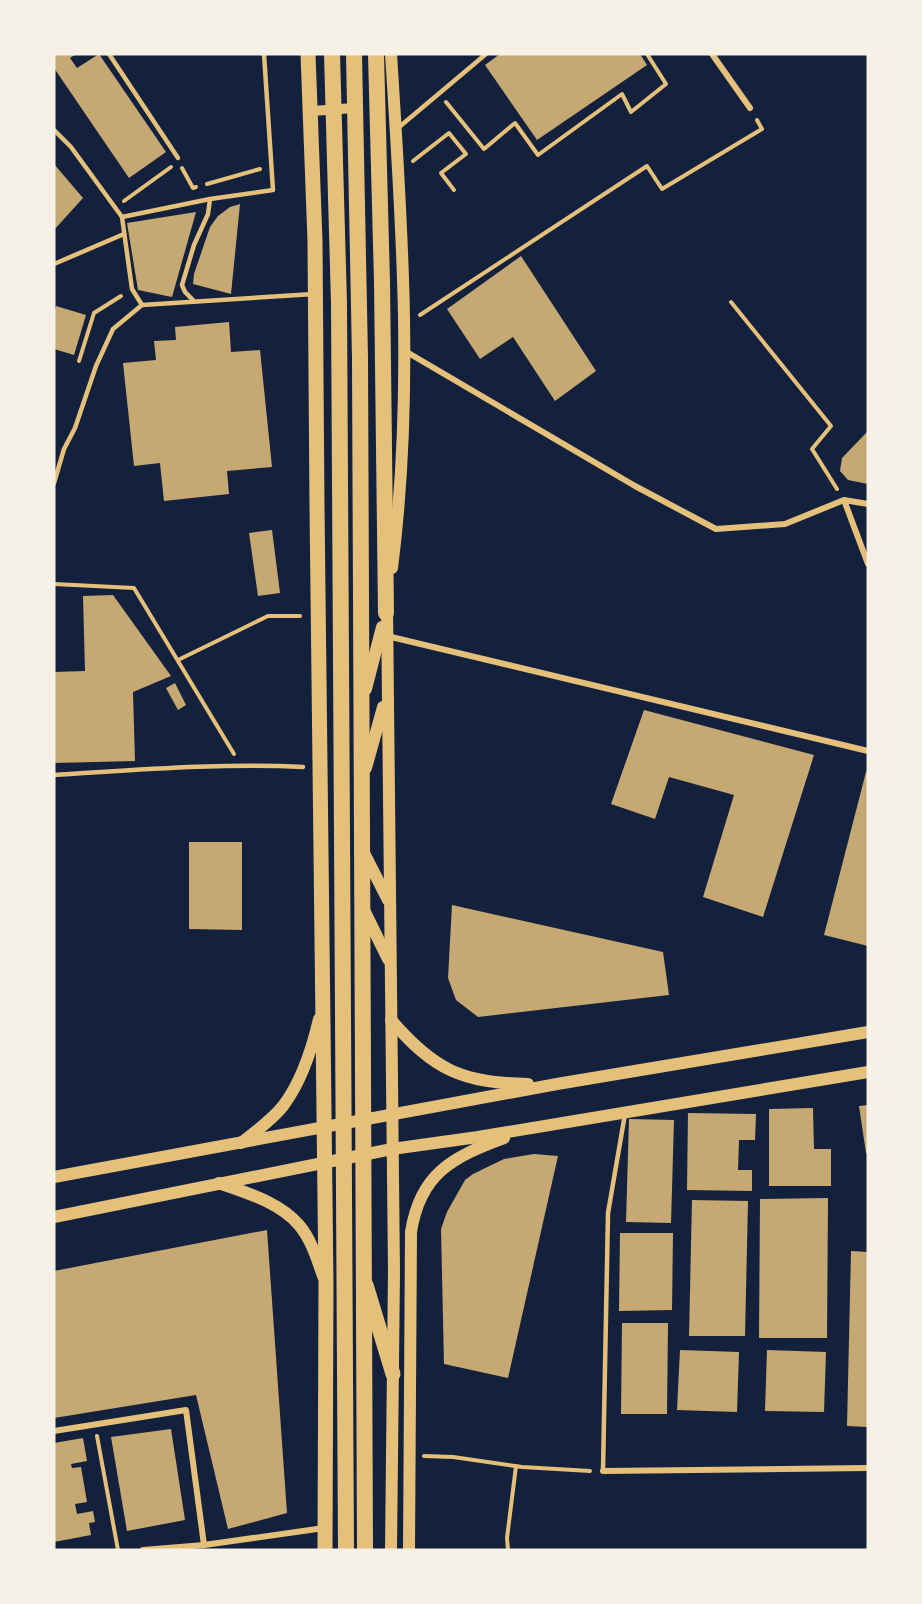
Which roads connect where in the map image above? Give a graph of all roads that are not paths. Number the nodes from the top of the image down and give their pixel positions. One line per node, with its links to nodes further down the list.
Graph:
1 (109, 54): 15 (lane)
2 (264, 54): 16 (lane)
3 (308, 54): 12 (main road)
4 (332, 54): 68 (highway)
5 (352, 54): 10 (main road); 69 (highway)
6 (376, 54): 28 (highway)
7 (391, 54): 14 (main road)
8 (486, 54): 14 (lane)
9 (712, 54): 11 (street)
10 (354, 108): 12 (street); 31 (main road)
11 (750, 108)
12 (312, 111): 20 (main road)
13 (54, 130): 17 (lane)
14 (396, 130): 23 (main road)
15 (178, 158)
16 (210, 199): 17 (lane); 21 (lane)
17 (122, 217): 18 (lane)
18 (124, 234): 19 (lane); 22 (lane)
19 (54, 264)
20 (316, 294): 21 (lane); 40 (main road)
21 (195, 302): 22 (lane)
22 (142, 305): 24 (lane)
23 (405, 351): 25 (street); 28 (main road)
24 (54, 483)
25 (844, 500): 26 (street); 27 (street)
26 (868, 504)
27 (868, 564)
28 (386, 613): 29 (main road); 31 (main road)
29 (386, 635): 30 (main road); 32 (street)
30 (387, 694): 35 (main road); 37 (main road)
31 (359, 713): 35 (main road)
32 (868, 751)
33 (303, 767): 34 (lane)
34 (54, 775)
35 (360, 790): 36 (main road)
36 (361, 848): 37 (main road); 38 (main road)
37 (390, 903): 39 (main road)
38 (361, 905): 39 (main road); 47 (main road)
39 (390, 962): 41 (main road)
40 (323, 998): 48 (main road); 50 (main road)
41 (391, 1020): 44 (main road); 46 (main road)
42 (868, 1032): 44 (main road)
43 (868, 1072): 45 (main road)
44 (557, 1084): 46 (main road)
45 (625, 1111): 49 (main road); 63 (lane)
46 (392, 1114): 47 (main road); 51 (main road)
47 (362, 1119): 48 (main road); 52 (main road)
48 (325, 1127): 50 (main road); 53 (main road)
49 (536, 1127): 51 (main road); 57 (main road)
50 (240, 1144): 54 (main road)
51 (392, 1149): 52 (main road); 60 (main road)
52 (362, 1155): 53 (main road); 58 (main road)
53 (325, 1163): 55 (main road); 59 (main road)
54 (54, 1177)
55 (218, 1183): 56 (main road); 59 (main road)
56 (54, 1216)
57 (411, 1271): 60 (main road); 71 (main road)
58 (363, 1273): 60 (main road); 69 (main road)
59 (326, 1285): 64 (main road)
60 (393, 1374): 70 (main road)
61 (54, 1431): 65 (street)
62 (868, 1468): 63 (street)
63 (603, 1471)
64 (325, 1528): 65 (street); 67 (main road)
65 (204, 1545): 66 (street)
66 (143, 1550)
67 (325, 1550)
68 (346, 1550)
69 (364, 1550)
70 (391, 1550)
71 (410, 1550)

